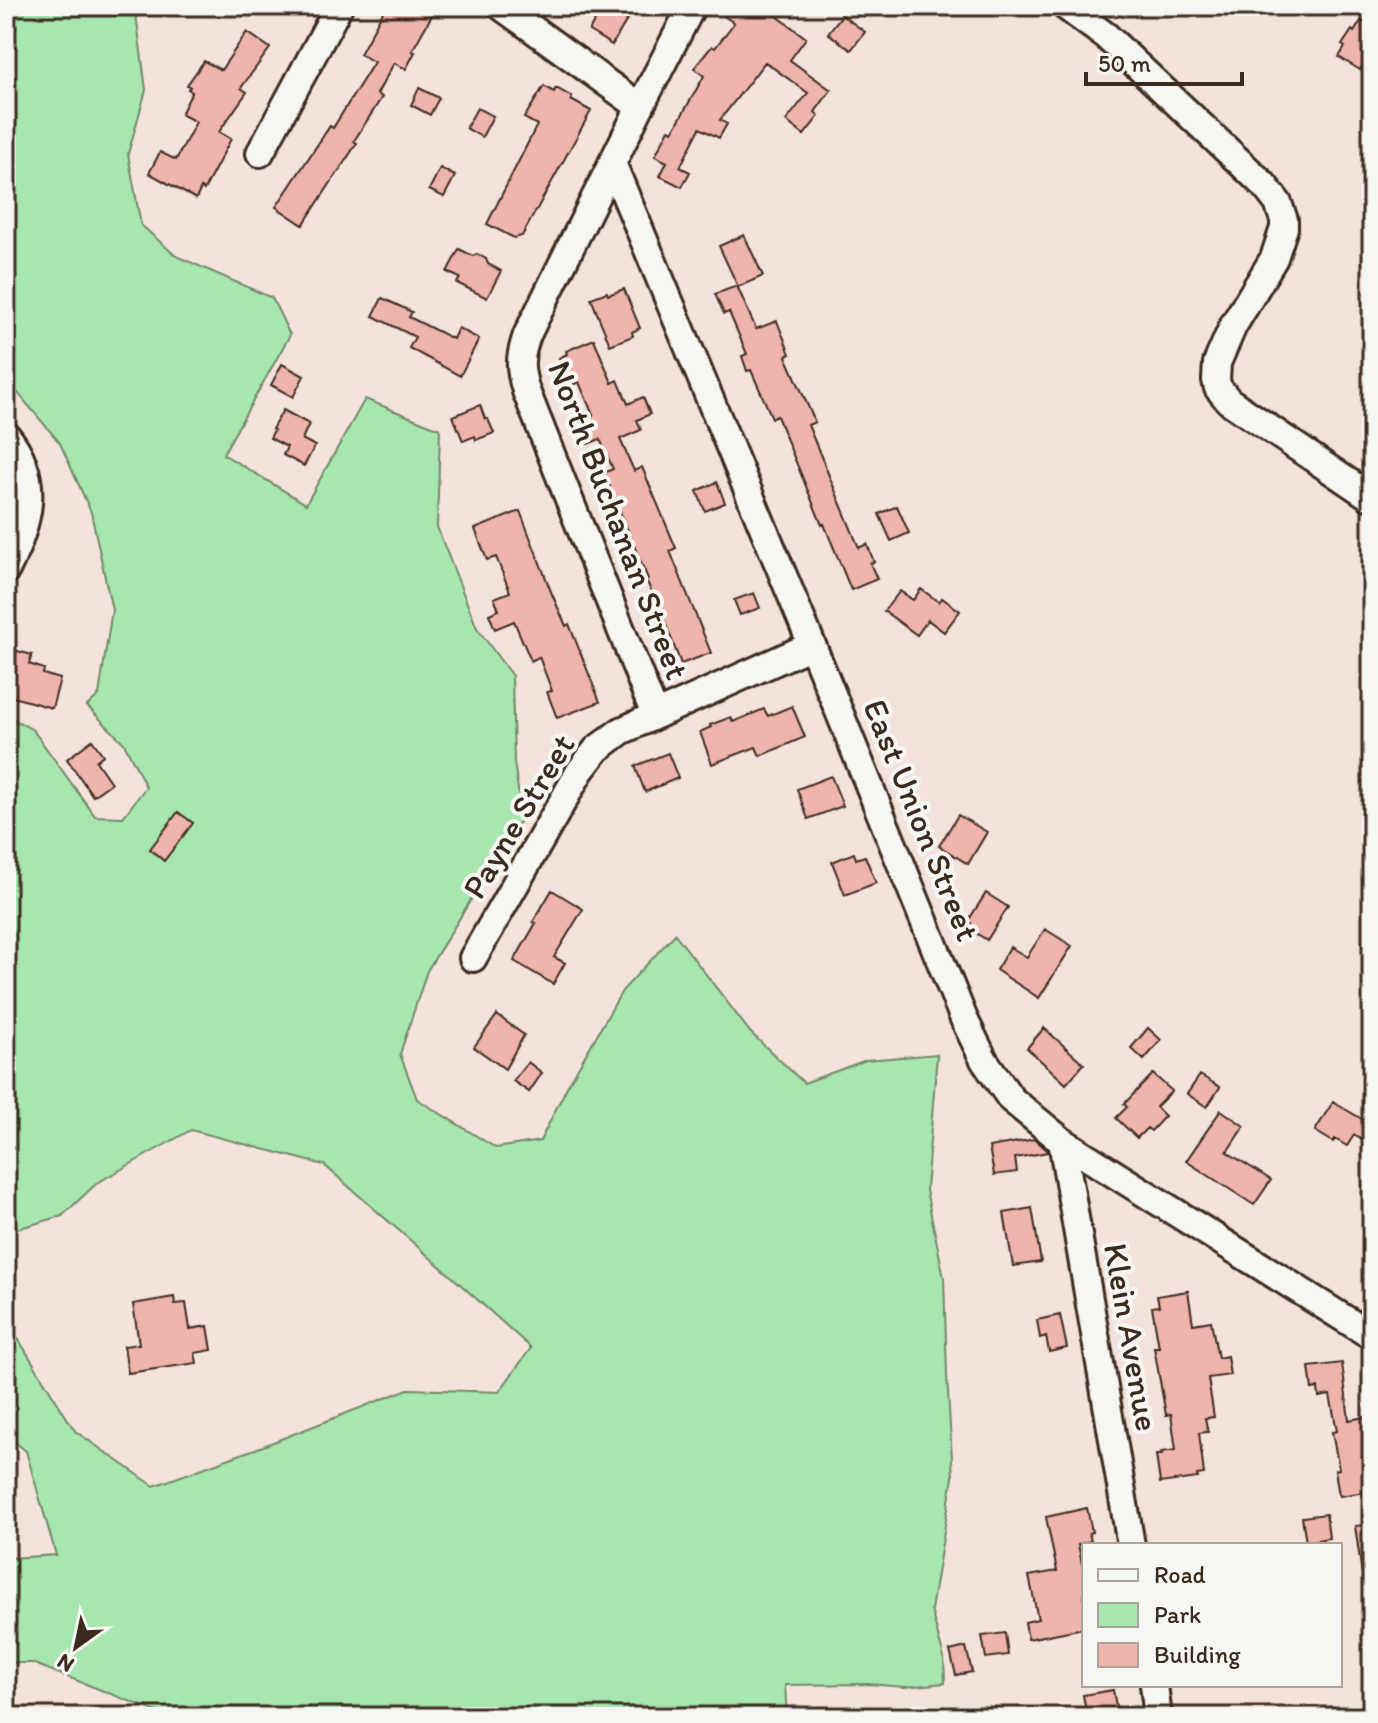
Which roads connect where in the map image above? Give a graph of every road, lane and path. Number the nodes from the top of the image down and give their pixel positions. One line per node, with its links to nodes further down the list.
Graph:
1 (339, 6): 6 (street)
2 (501, 6): 5 (street)
3 (692, 6): 5 (street, North Buchanan Street)
4 (1065, 6): 9 (street)
5 (640, 107): 7 (street, North Buchanan Street)
6 (260, 153)
7 (612, 163): 11 (street, East Union Street); 12 (street, North Buchanan Street)
8 (6, 435): 10 (street)
9 (1372, 498)
10 (6, 570)
11 (812, 645): 12 (street, Payne Street); 14 (street, East Union Street)
12 (655, 715): 13 (street, Payne Street)
13 (473, 958)
14 (1062, 1141): 15 (street, East Union Street); 16 (street, Klein Avenue)
15 (1372, 1336)
16 (1131, 1543)
17 (1154, 1687): 18 (street)
18 (1158, 1717)

